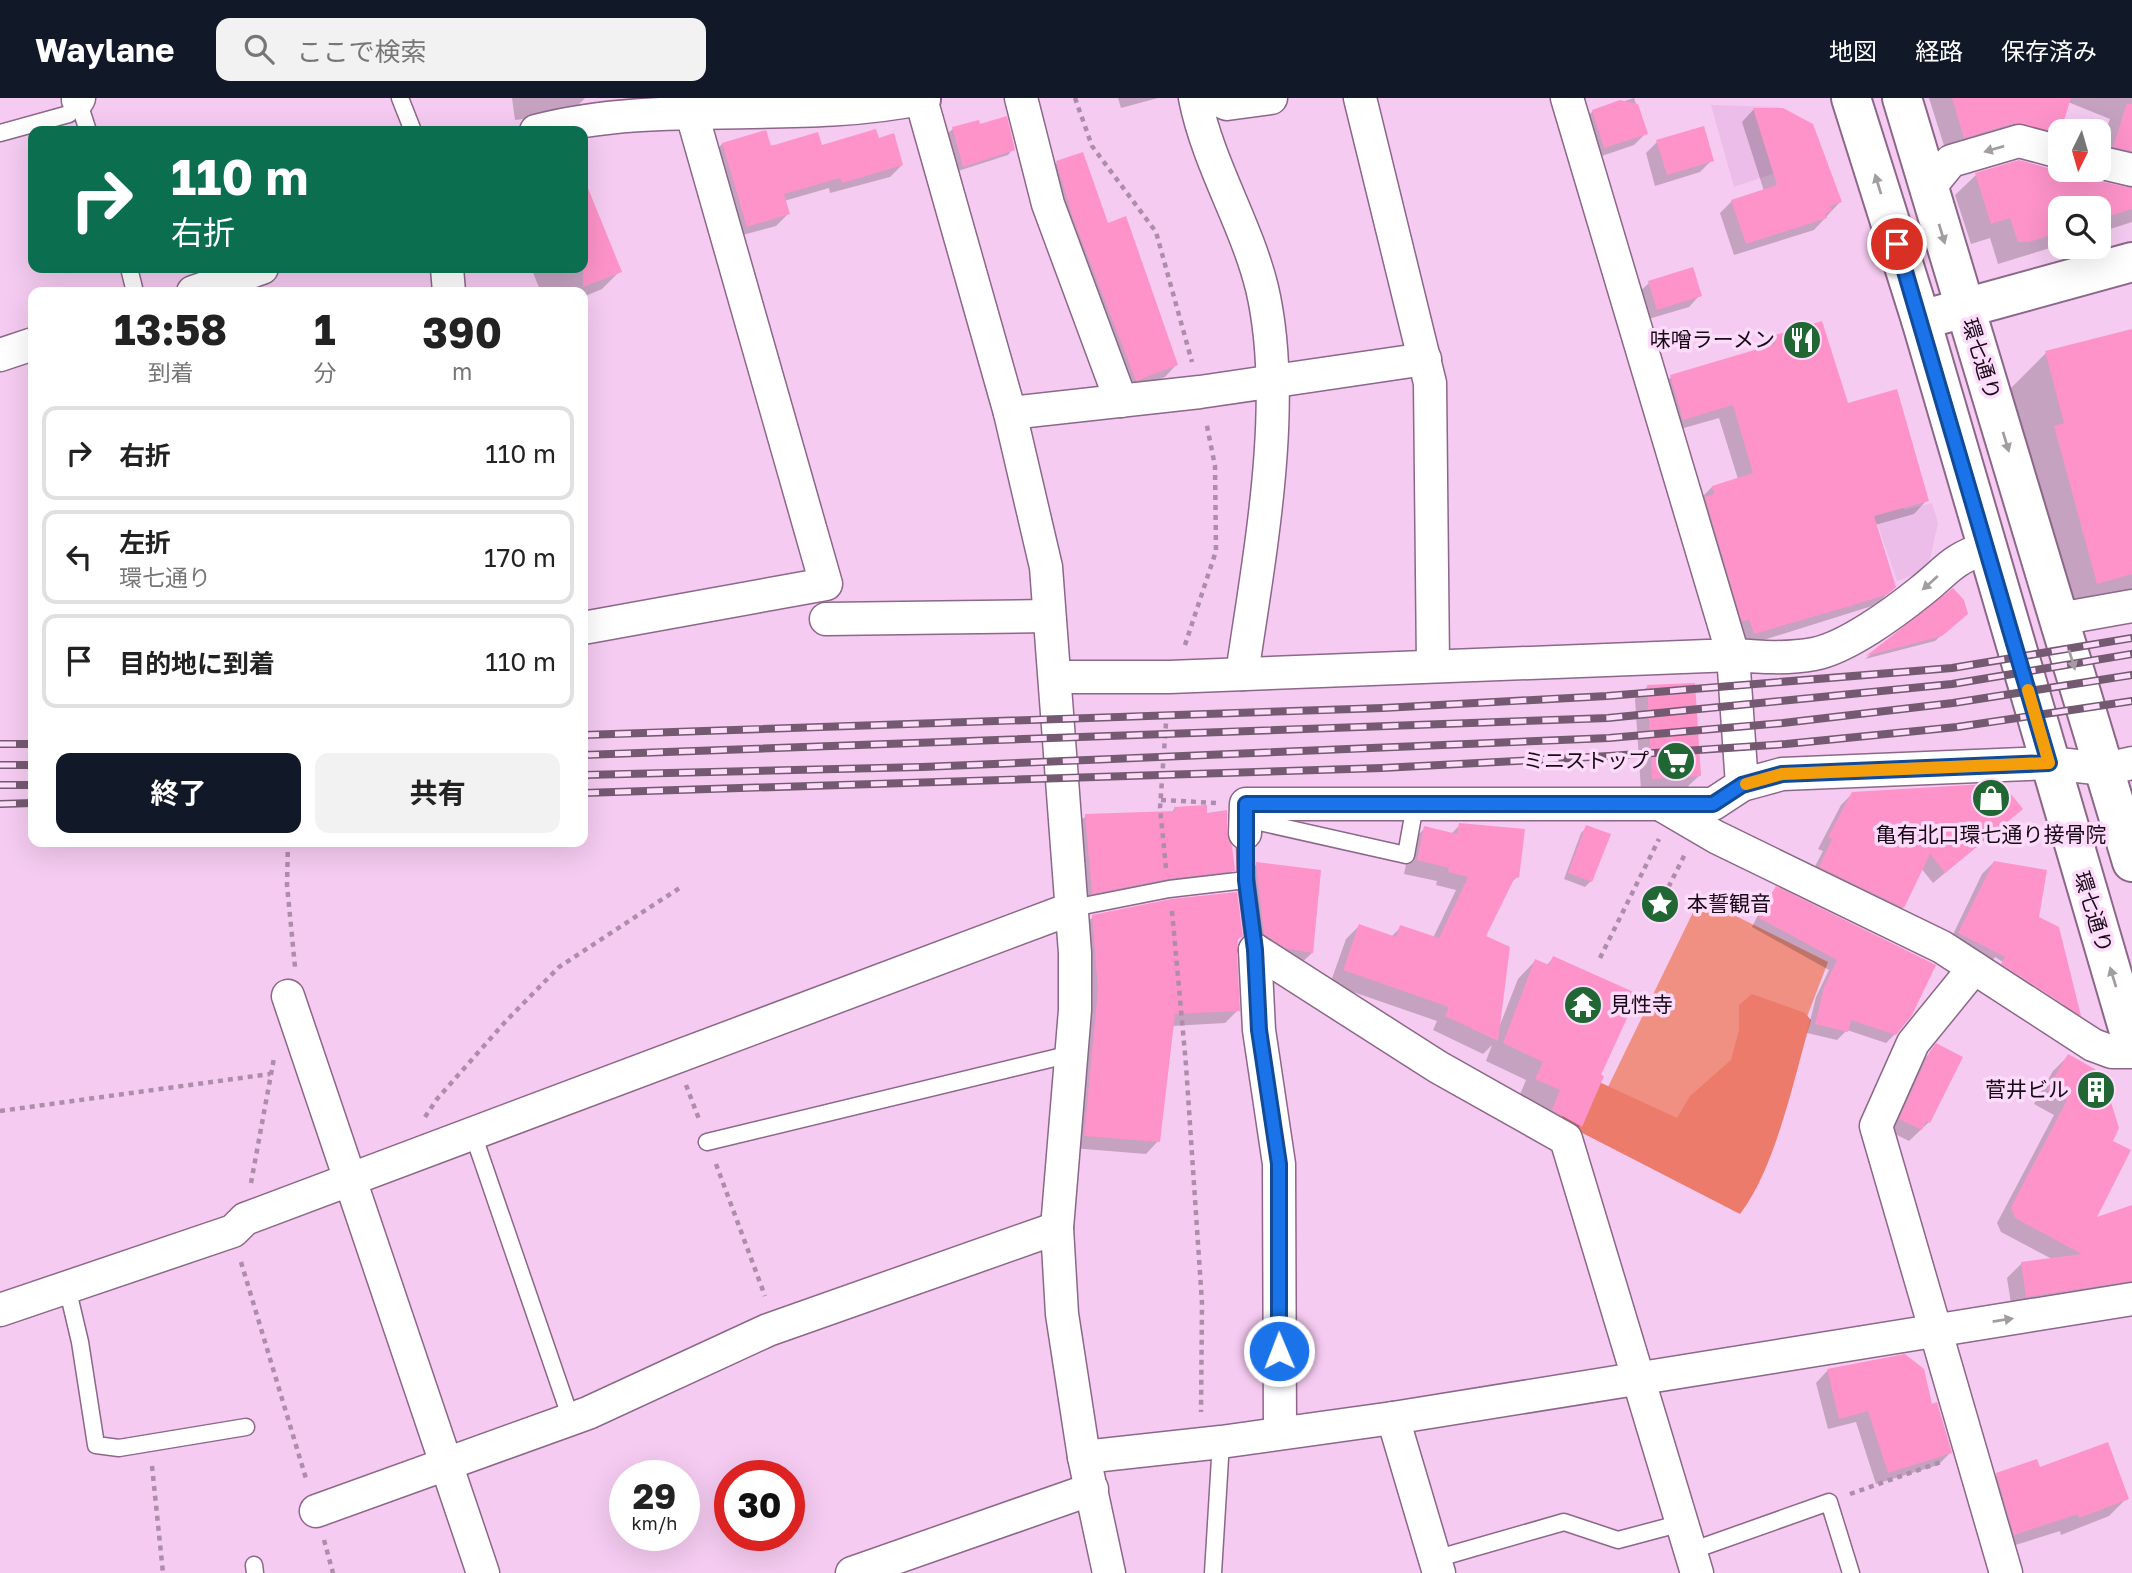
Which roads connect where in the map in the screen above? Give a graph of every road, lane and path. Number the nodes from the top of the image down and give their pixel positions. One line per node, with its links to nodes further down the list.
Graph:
1 (400, 98): 16 (lane)
2 (922, 98): 13 (street); 34 (street)
3 (1021, 98): 33 (street)
4 (1075, 98): 32 (path)
5 (1195, 98): 31 (street)
6 (1213, 98): 7 (street)
7 (1271, 98)
8 (1360, 98): 30 (street)
9 (1567, 98): 41 (street)
10 (1851, 98): 27 (main road, 環七通り, one-way to 10)
11 (1902, 98): 22 (main road, 環七通り)
12 (79, 99): 15 (lane); 18 (lane)
13 (796, 102): 14 (street)
14 (690, 107): 17 (street); 36 (street)
15 (87, 126)
16 (412, 126)
17 (550, 126)
18 (0, 133)
19 (2048, 149): 22 (street, one-way to 22)
20 (2111, 165): 21 (street)
21 (2132, 170)
22 (1928, 188): 26 (main road, 環七通り, one-way to 26)
23 (2132, 262): 26 (main road)
24 (248, 273): 25 (street)
25 (208, 287)
26 (1964, 307): 27 (main road); 39 (main road, 環七通り, one-way to 39)
27 (1921, 320): 35 (main road, 環七通り)
28 (28, 346): 29 (street)
29 (0, 355)
30 (1425, 359): 31 (street); 42 (street)
31 (1273, 382): 32 (street); 43 (street)
32 (1200, 392): 33 (street); 45 (path)
33 (1121, 401): 34 (street)
34 (1010, 413): 38 (street)
35 (1986, 548): 41 (street, one-way to 41); 46 (main road, 環七通り)
36 (817, 586): 38 (street); 40 (street)
37 (2132, 606): 39 (street)
38 (1048, 616): 44 (street)
39 (2059, 619): 47 (main road, 環七通り, one-way to 47)
40 (588, 627)
41 (1733, 655): 42 (street); 48 (street)
42 (1433, 666): 43 (street)
43 (1242, 674): 45 (street)
44 (1056, 677): 45 (street); 58 (street)
45 (1169, 677): 49 (path)
46 (2049, 763): 47 (street); 48 (street); 63 (main road, 環七通り, one-way to 46)
47 (2118, 766): 53 (main road, 環七通り)
48 (1742, 785): 51 (street)
49 (1161, 800): 52 (path); 56 (path)
50 (1415, 805): 51 (street); 52 (street); 52 (lane)
51 (1677, 814): 57 (path); 60 (path); 61 (street)
52 (1246, 819): 54 (lane)
53 (2132, 862)
54 (1246, 880): 56 (lane); 59 (lane)
55 (681, 887): 71 (path)
56 (1169, 890): 58 (lane); 86 (path)
57 (1664, 896)
58 (1073, 908): 65 (street); 66 (street)
59 (1255, 950): 80 (street); 84 (street)
60 (1600, 958)
61 (1974, 968): 64 (street); 79 (street)
62 (288, 996): 72 (street)
63 (2132, 1042)
64 (2132, 1052)
65 (1071, 1054): 70 (lane); 73 (street)
66 (675, 1056): 69 (street); 70 (path)
67 (270, 1074): 68 (path)
68 (0, 1111)
69 (472, 1131): 71 (street); 82 (lane)
70 (707, 1142): 78 (path)
71 (396, 1162): 72 (street)
72 (349, 1179): 74 (street); 89 (street)
73 (1058, 1228): 78 (street); 88 (street)
74 (233, 1231): 75 (street); 92 (path)
75 (67, 1287): 77 (street); 85 (lane)
76 (2132, 1299): 79 (street, one-way to 76)
77 (0, 1310)
78 (776, 1327): 82 (street)
79 (1936, 1331): 80 (street); 87 (street)
80 (1639, 1378): 81 (street); 93 (street)
81 (1393, 1418): 84 (street); 94 (street)
82 (571, 1419): 89 (street)
83 (246, 1427): 85 (lane)
84 (1280, 1432): 86 (street)
85 (150, 1443): 95 (path)
86 (1211, 1443): 88 (street); 100 (lane)
87 (1971, 1451): 91 (path); 102 (street)
88 (1084, 1457): 90 (street)
89 (444, 1465): 92 (street); 97 (street)
90 (1092, 1489): 98 (street); 99 (street)
91 (1829, 1502): 93 (lane); 101 (lane)
92 (316, 1511): 96 (path)
93 (1690, 1549): 94 (lane)
94 (1437, 1566)
95 (163, 1573)
96 (333, 1573)
97 (482, 1573)
98 (852, 1573)
99 (1110, 1573)
100 (1213, 1573)
101 (1851, 1573)
102 (2006, 1573)

